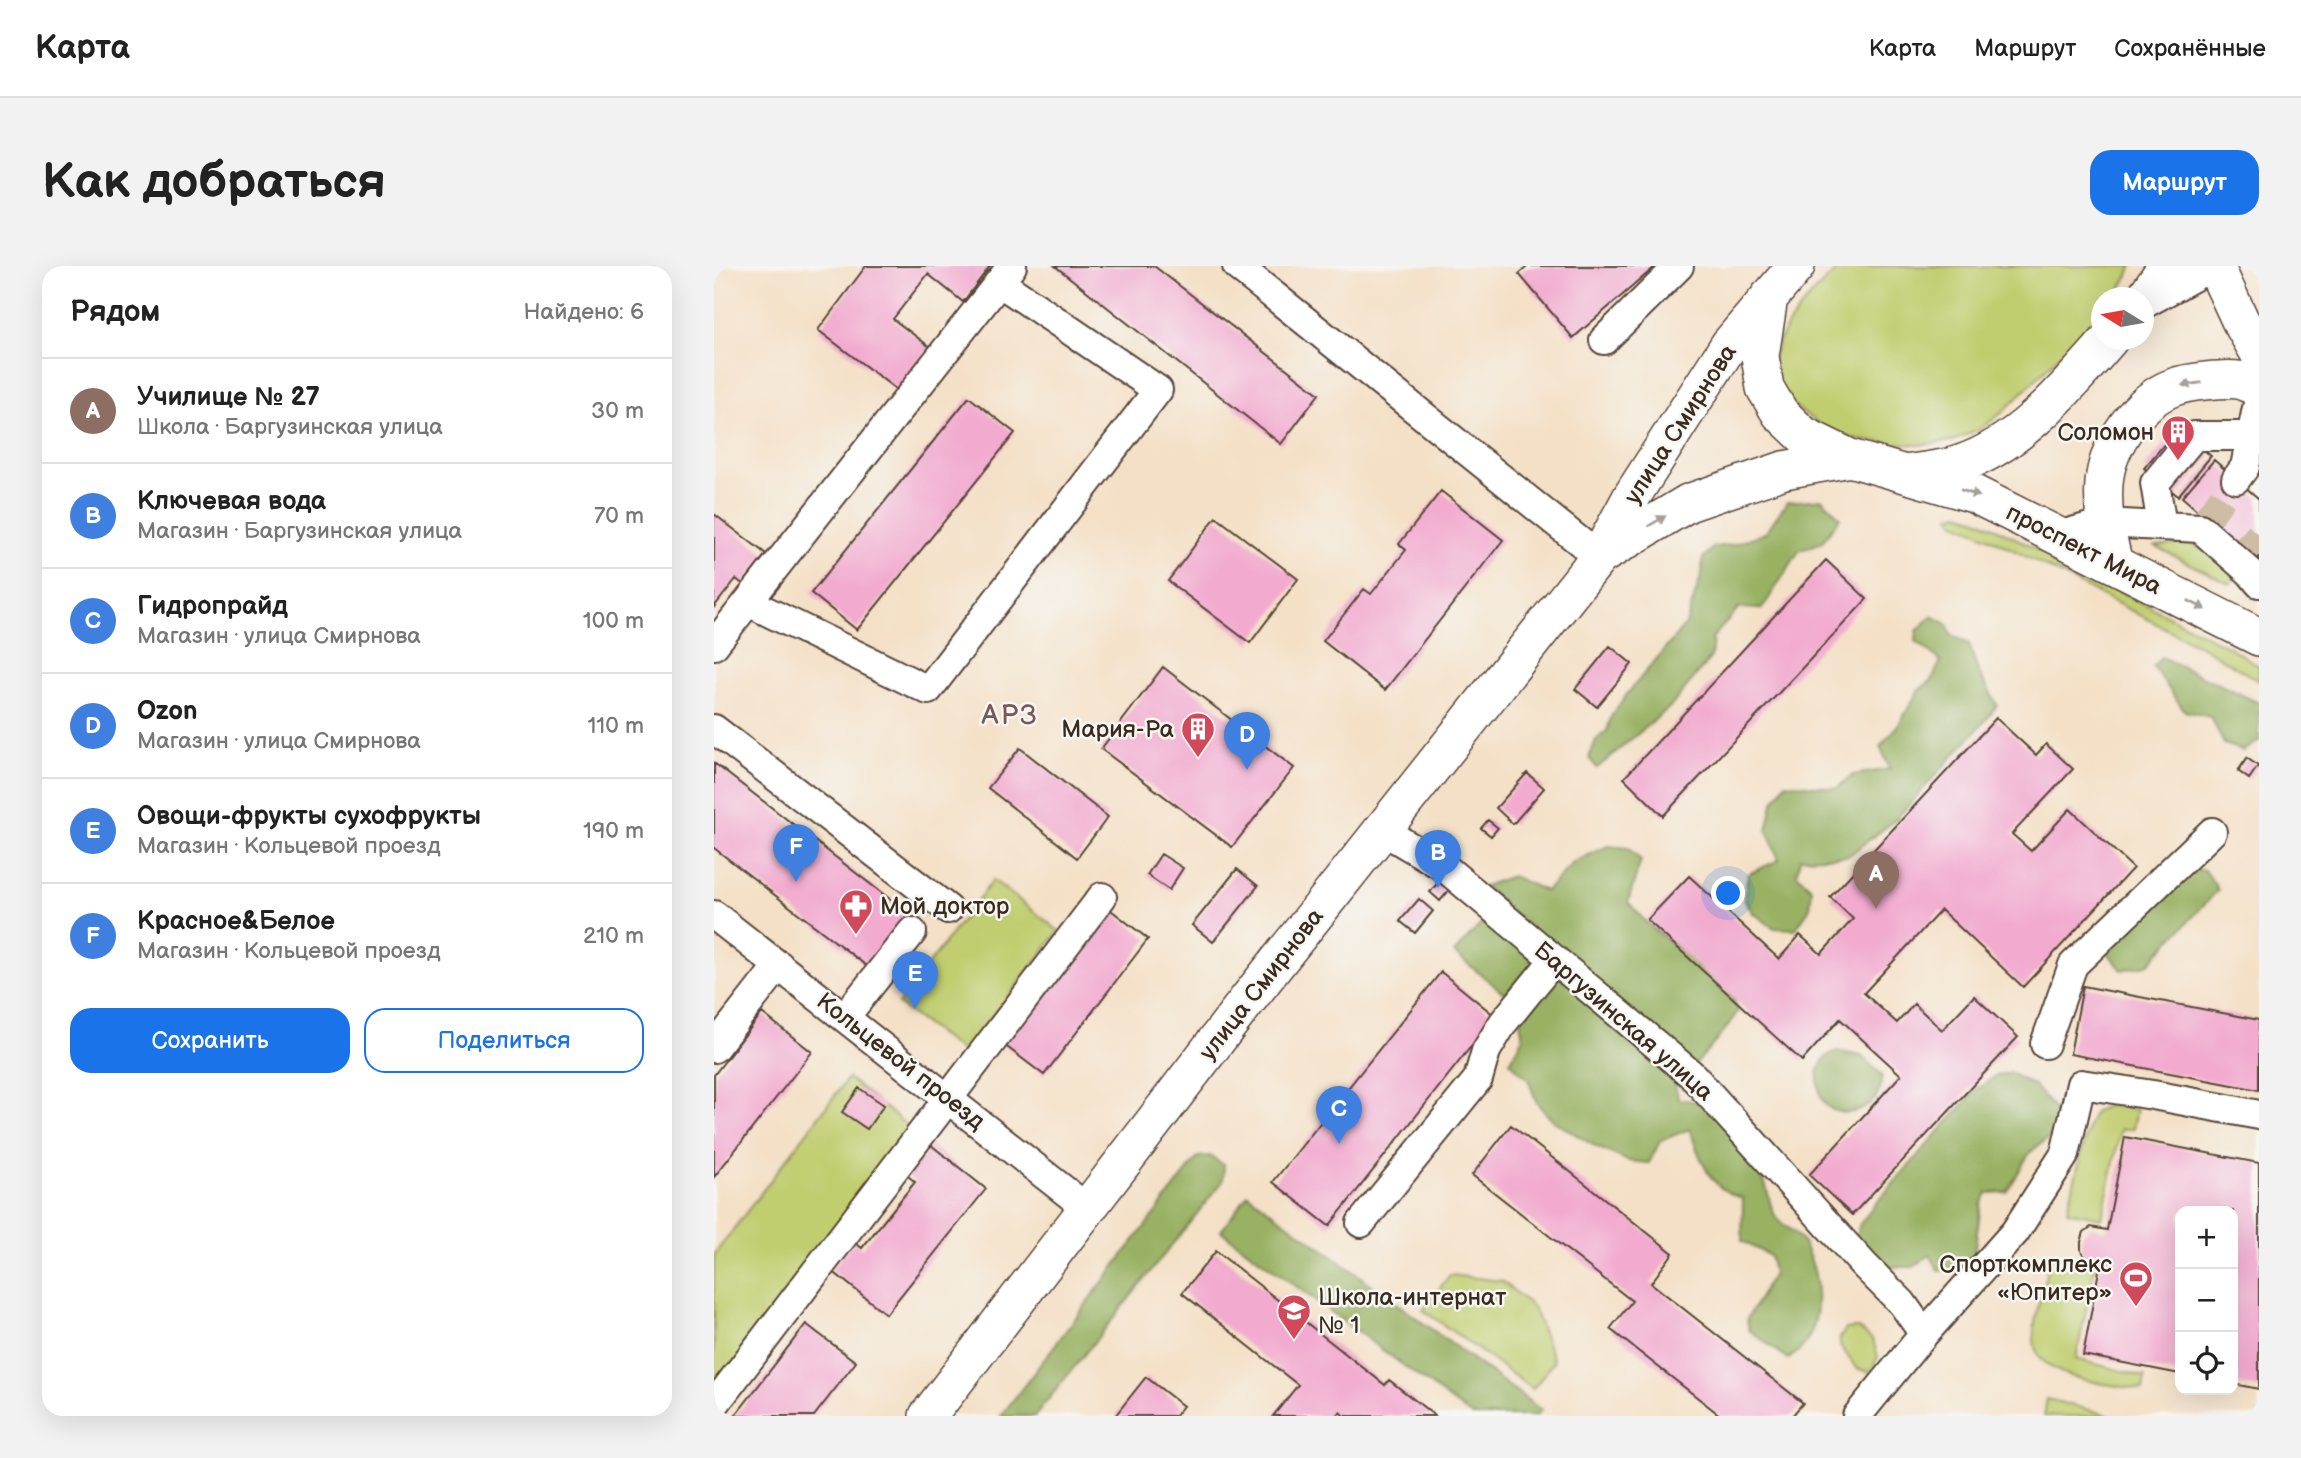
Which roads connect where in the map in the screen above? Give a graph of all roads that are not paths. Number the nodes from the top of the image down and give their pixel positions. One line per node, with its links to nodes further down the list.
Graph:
1 (1237, 266): 22 (street)
2 (1679, 266): 10 (street)
3 (1796, 266): 8 (main road, улица Смирнова)
4 (2167, 266): 7 (main road)
5 (2214, 266): 9 (street); 12 (main road)
6 (1006, 274): 25 (street); 25 (street)
7 (2152, 287)
8 (1770, 296): 16 (main road, проспект Мира); 22 (main road, улица Смирнова)
9 (2154, 299)
10 (1604, 340)
11 (2099, 350): 17 (main road)
12 (2259, 353)
13 (2259, 388): 19 (main road, one-way to 19)
14 (2259, 398): 15 (street)
15 (2251, 436): 18 (street); 20 (street)
16 (1850, 458): 17 (main road, проспект Мира); 22 (main road, улица Смирнова, one-way to 16)
17 (1904, 474): 21 (main road, проспект Мира, one-way to 21)
18 (2247, 475)
19 (2104, 523): 20 (street); 21 (street); 23 (main road)
20 (2162, 526): 24 (street)
21 (2058, 536): 23 (main road, проспект Мира)
22 (1599, 557): 29 (main road, улица Смирнова)
23 (2114, 564): 26 (main road, проспект Мира, one-way to 26)
24 (2259, 583)
25 (748, 603): 27 (street)
26 (2259, 638)
27 (714, 645)
28 (714, 729): 32 (street)
29 (1382, 830): 35 (street, Баргузинская улица); 42 (main road, улица Смирнова)
30 (2212, 832): 39 (street)
31 (1102, 897): 40 (street)
32 (948, 909)
33 (714, 915): 36 (street, Кольцевой проезд)
34 (912, 932): 37 (street)
35 (1554, 960): 43 (street); 44 (street, Баргузинская улица)
36 (779, 965): 37 (street, Кольцевой проезд); 38 (street)
37 (845, 1017): 40 (street, Кольцевой проезд)
38 (717, 1039)
39 (2045, 1044)
40 (948, 1099): 42 (street, Кольцевой проезд); 45 (street)
41 (2259, 1115): 44 (street)
42 (1088, 1209): 46 (main road, улица Смирнова)
43 (1361, 1223)
44 (1924, 1334): 47 (street)
45 (714, 1405)
46 (928, 1416)
47 (1857, 1416)

